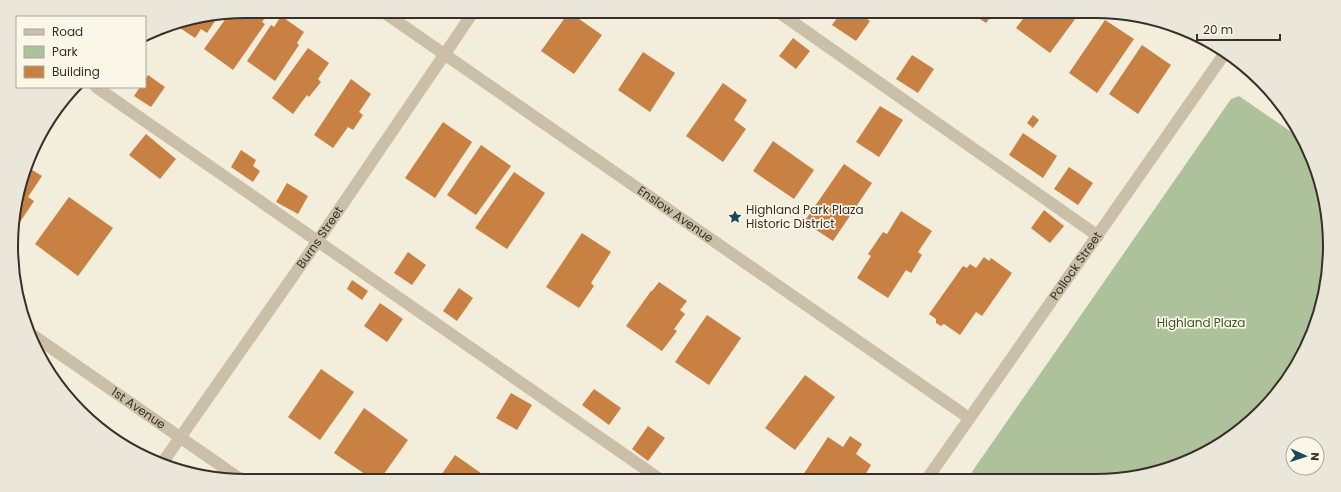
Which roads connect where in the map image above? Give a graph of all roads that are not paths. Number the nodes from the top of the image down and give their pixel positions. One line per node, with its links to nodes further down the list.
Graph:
1 (392, 18): 4 (street, Enslow Avenue)
2 (469, 18): 4 (street, Burns Street)
3 (787, 18): 7 (street)
4 (444, 54): 8 (street, Burns Street); 10 (street, Enslow Avenue)
5 (1223, 56): 7 (street, Pollock Street)
6 (97, 88): 8 (street)
7 (1098, 236): 10 (street, Pollock Street)
8 (317, 242): 11 (street, Burns Street); 14 (street)
9 (38, 339): 11 (street, 1st Avenue)
10 (969, 418): 15 (street, Pollock Street)
11 (180, 437): 12 (street, Burns Street); 13 (street, 1st Avenue)
12 (165, 459)
13 (233, 474)
14 (652, 474)
15 (930, 474)

